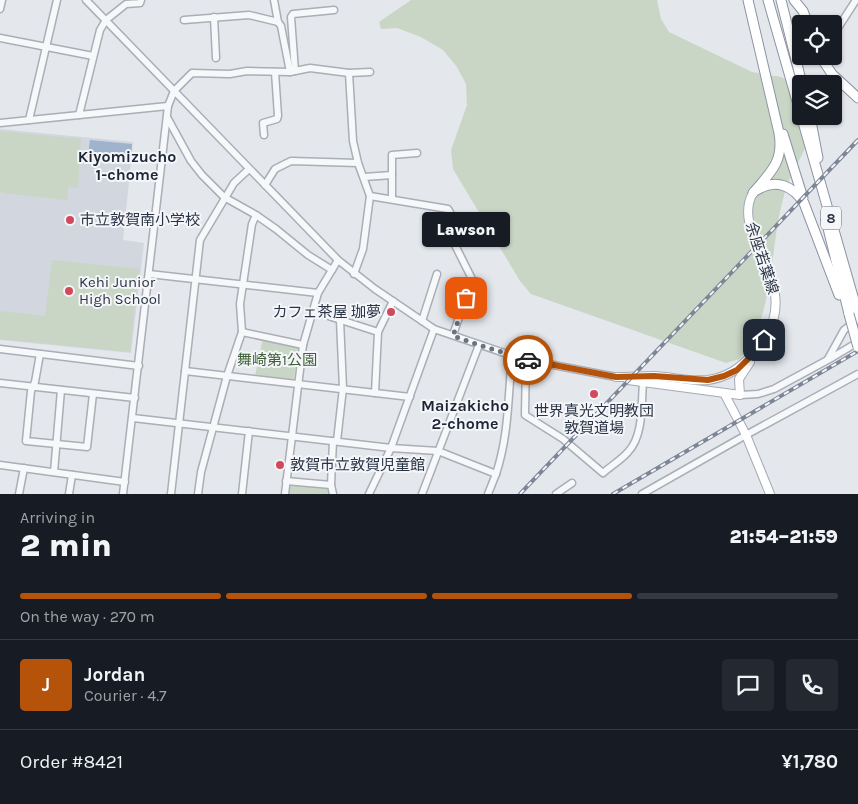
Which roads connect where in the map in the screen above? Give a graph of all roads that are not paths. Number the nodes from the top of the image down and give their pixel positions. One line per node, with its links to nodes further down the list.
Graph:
1 (2, 0): 11 (street)
2 (57, 0): 20 (street)
3 (86, 0): 15 (street)
4 (274, 0): 17 (street)
5 (748, 0): 29 (highway)
6 (768, 0): 30 (highway, 8)
7 (780, 0): 28 (highway)
8 (794, 0): 13 (highway)
9 (856, 0): 18 (street)
10 (142, 1): 15 (street)
11 (0, 9)
12 (334, 10): 25 (street)
13 (805, 15)
14 (214, 17): 16 (street); 17 (street); 22 (street)
15 (106, 20): 21 (street); 31 (street)
16 (184, 20)
17 (278, 22): 25 (street)
18 (842, 22)
19 (0, 38): 20 (street)
20 (46, 47): 21 (street); 36 (street)
21 (93, 56): 34 (street)
22 (216, 58)
23 (826, 65): 32 (highway)
24 (275, 72): 25 (street); 31 (street); 40 (street)
25 (293, 72): 27 (street)
26 (370, 72): 27 (street)
27 (349, 73): 42 (street)
28 (800, 75)
29 (768, 84): 47 (highway); 51 (highway)
30 (792, 85)
31 (174, 91): 33 (street); 43 (street)
32 (858, 98)
33 (168, 106): 34 (street); 35 (street)
34 (79, 115): 36 (street)
35 (168, 119): 49 (street); 56 (street)
36 (29, 120): 37 (street)
37 (0, 123)
38 (803, 125): 53 (highway, 8); 64 (highway, 8)
39 (812, 125): 53 (highway)
40 (264, 135)
41 (417, 153): 44 (street)
42 (358, 162): 45 (street); 46 (street)
43 (249, 169): 46 (street); 49 (street)
44 (392, 175): 45 (street); 50 (street)
45 (364, 177): 48 (street)
46 (265, 185): 54 (street)
47 (753, 193): 51 (highway); 77 (main road, 余座若葉線)
48 (370, 196): 50 (street); 57 (street)
49 (224, 197): 52 (street); 59 (street)
50 (392, 199): 71 (street)
51 (804, 203): 64 (highway)
52 (256, 215): 55 (street); 60 (street)
53 (832, 221): 64 (highway, 8)
54 (338, 260): 55 (street); 57 (street)
55 (332, 270): 61 (street)
56 (149, 274): 59 (street); 82 (street)
57 (354, 274): 62 (street)
58 (436, 274): 67 (street)
59 (196, 279): 60 (street); 83 (street)
60 (242, 285): 61 (street); 69 (street)
61 (318, 294): 63 (street)
62 (393, 301): 67 (street); 70 (street)
63 (313, 311): 66 (street); 73 (street)
64 (853, 313): 72 (highway, bridge)
65 (858, 319): 81 (street)
66 (340, 320): 70 (street); 91 (street)
67 (422, 321): 68 (street)
68 (434, 329): 71 (street); 97 (street)
69 (242, 332): 73 (street); 85 (street)
70 (378, 332): 93 (street)
71 (453, 336): 74 (street)
72 (856, 338): 75 (highway, bridge); 81 (street)
73 (303, 345): 89 (street)
74 (479, 345): 79 (street); 108 (street)
75 (858, 347)
76 (0, 349): 78 (street)
77 (758, 349): 86 (main road, 余座若葉線); 96 (main road, 余座若葉線)
78 (40, 354): 82 (street); 90 (street)
79 (512, 356): 80 (street); 112 (street)
80 (526, 359): 86 (street); 88 (street)
81 (827, 360): 96 (street)
82 (139, 366): 98 (street)
83 (185, 371): 85 (street); 100 (street)
84 (858, 374): 103 (street)
85 (227, 376): 89 (street); 101 (street)
86 (616, 377): 88 (main road)
87 (0, 383): 90 (street)
88 (642, 383): 94 (main road)
89 (298, 384): 91 (street); 104 (street)
90 (33, 387): 92 (street); 106 (street)
91 (343, 388): 93 (street); 105 (street)
92 (62, 390): 95 (street); 106 (street)
93 (375, 393): 97 (street)
94 (724, 393): 96 (main road); 103 (main road)
95 (93, 394): 98 (street); 106 (street)
96 (740, 395)
97 (410, 397): 107 (street)
98 (135, 398): 99 (street)
99 (133, 418): 100 (street); 115 (street)
100 (179, 423): 101 (street); 121 (street)
101 (213, 427): 102 (street); 122 (street)
102 (249, 431): 104 (street); 123 (street)
103 (746, 435): 130 (street); 131 (main road)
104 (292, 436): 105 (street); 114 (street)
105 (335, 441): 107 (street); 117 (street)
106 (56, 444): 111 (street)
107 (390, 448): 108 (street); 126 (street)
108 (438, 451): 112 (street); 127 (street)
109 (0, 465): 110 (street)
110 (24, 468): 111 (street); 118 (street)
111 (54, 472): 113 (street)
112 (496, 474): 128 (street)
113 (72, 475): 115 (street); 119 (street)
114 (286, 480): 117 (street); 124 (street)
115 (125, 482): 120 (street)
116 (572, 483): 129 (street)
117 (331, 485): 125 (street)
118 (19, 494)
119 (70, 494)
120 (123, 494)
121 (171, 494)
122 (198, 494)
123 (242, 494)
124 (285, 494)
125 (333, 494)
126 (368, 494)
127 (422, 494)
128 (488, 494)
129 (556, 494)
130 (642, 494)
131 (770, 494)

